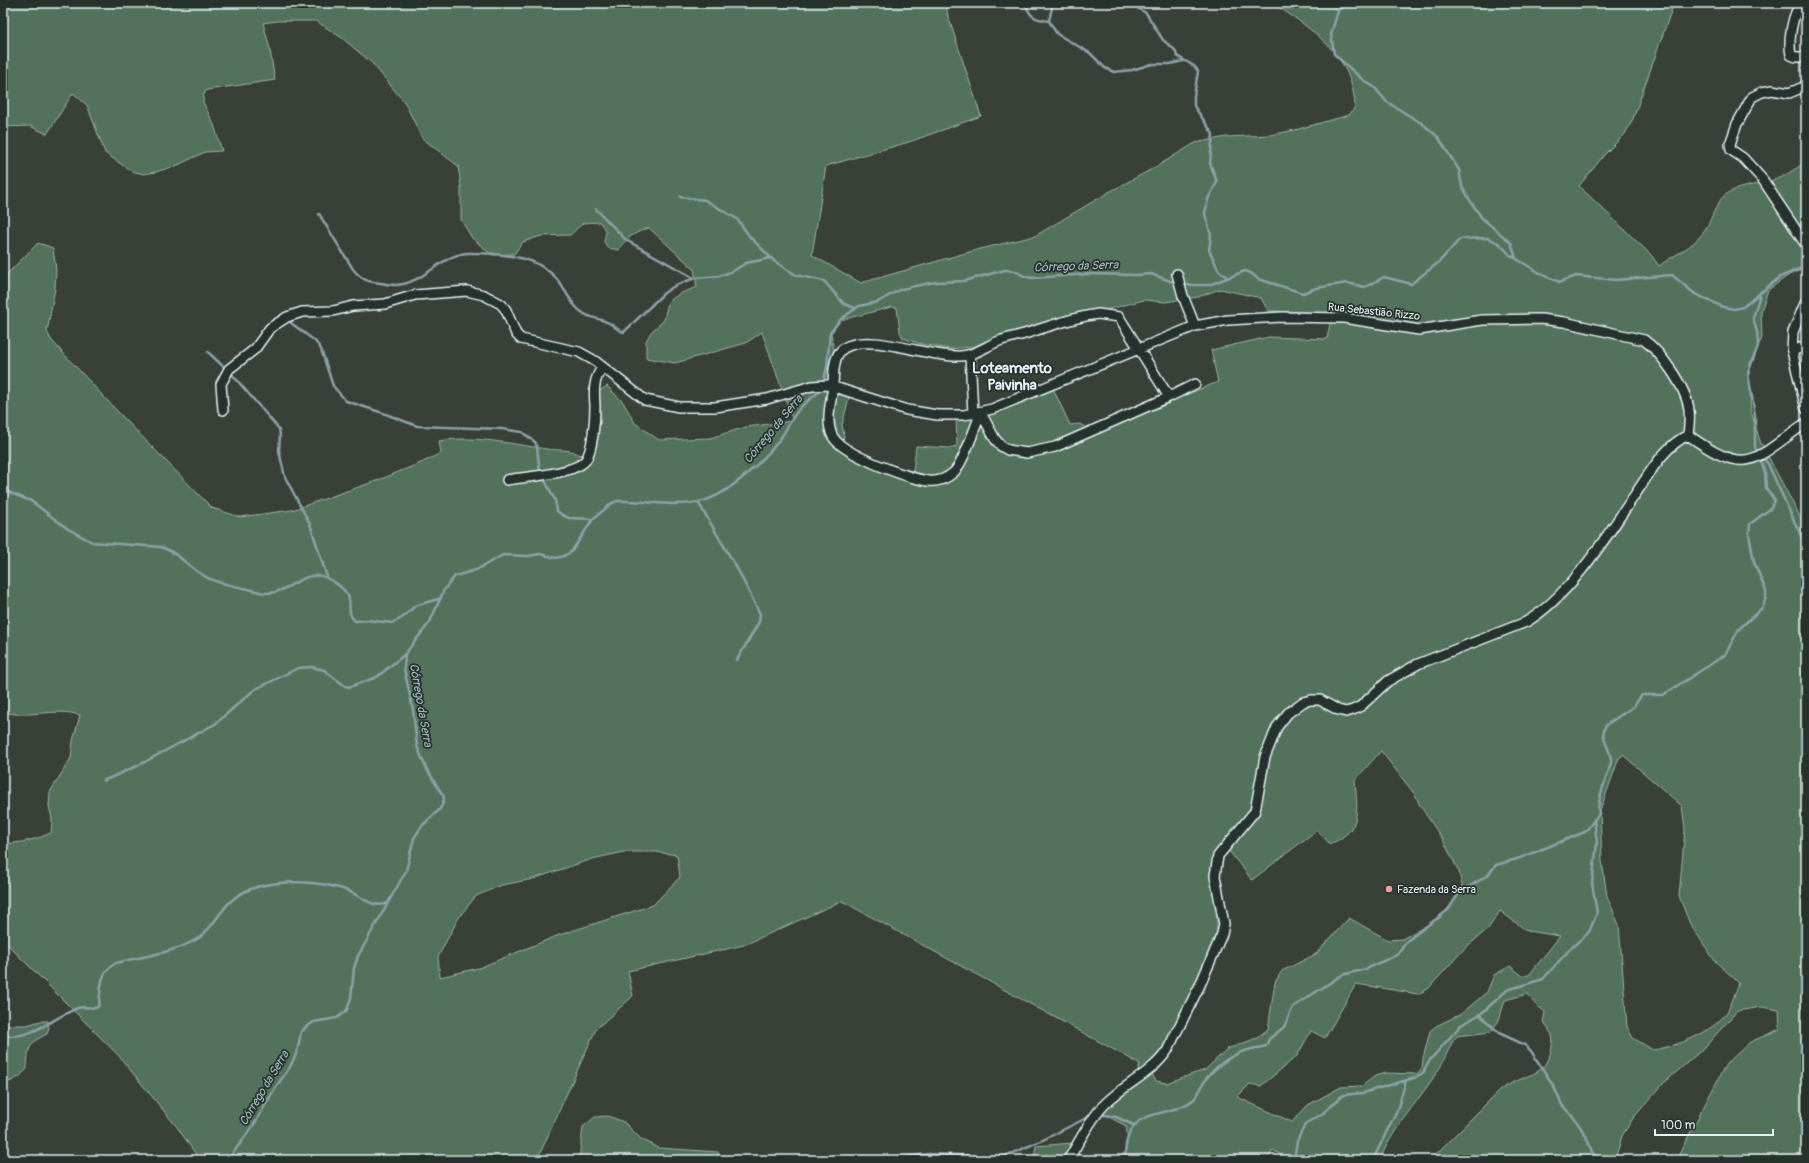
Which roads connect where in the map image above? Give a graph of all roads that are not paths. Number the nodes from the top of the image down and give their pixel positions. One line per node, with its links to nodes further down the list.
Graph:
1 (1802, 3): 2 (street)
2 (1806, 57)
3 (1806, 86): 4 (street)
4 (1806, 245)
5 (1177, 274): 7 (street)
6 (1806, 301): 10 (street)
7 (1195, 326): 9 (street, Rua Sebastião Rizzo); 20 (street, Rua Sebastião Rizzo)
8 (1806, 346): 10 (street)
9 (1137, 349): 11 (street); 15 (street); 18 (street, Rua Sebastião Rizzo)
10 (1792, 351): 16 (street)
11 (970, 355): 14 (street); 18 (street)
12 (602, 368): 14 (street, Rua Sebastião Rizzo); 17 (street, Rua Sebastião Rizzo); 21 (street)
13 (1195, 384): 15 (street)
14 (833, 386): 18 (street, Rua Sebastião Rizzo); 18 (street)
15 (1168, 398): 18 (street)
16 (1806, 409)
17 (223, 410)
18 (977, 413)
19 (1806, 423): 20 (street)
20 (1688, 435): 22 (street)
21 (507, 480)
22 (1068, 1160)

